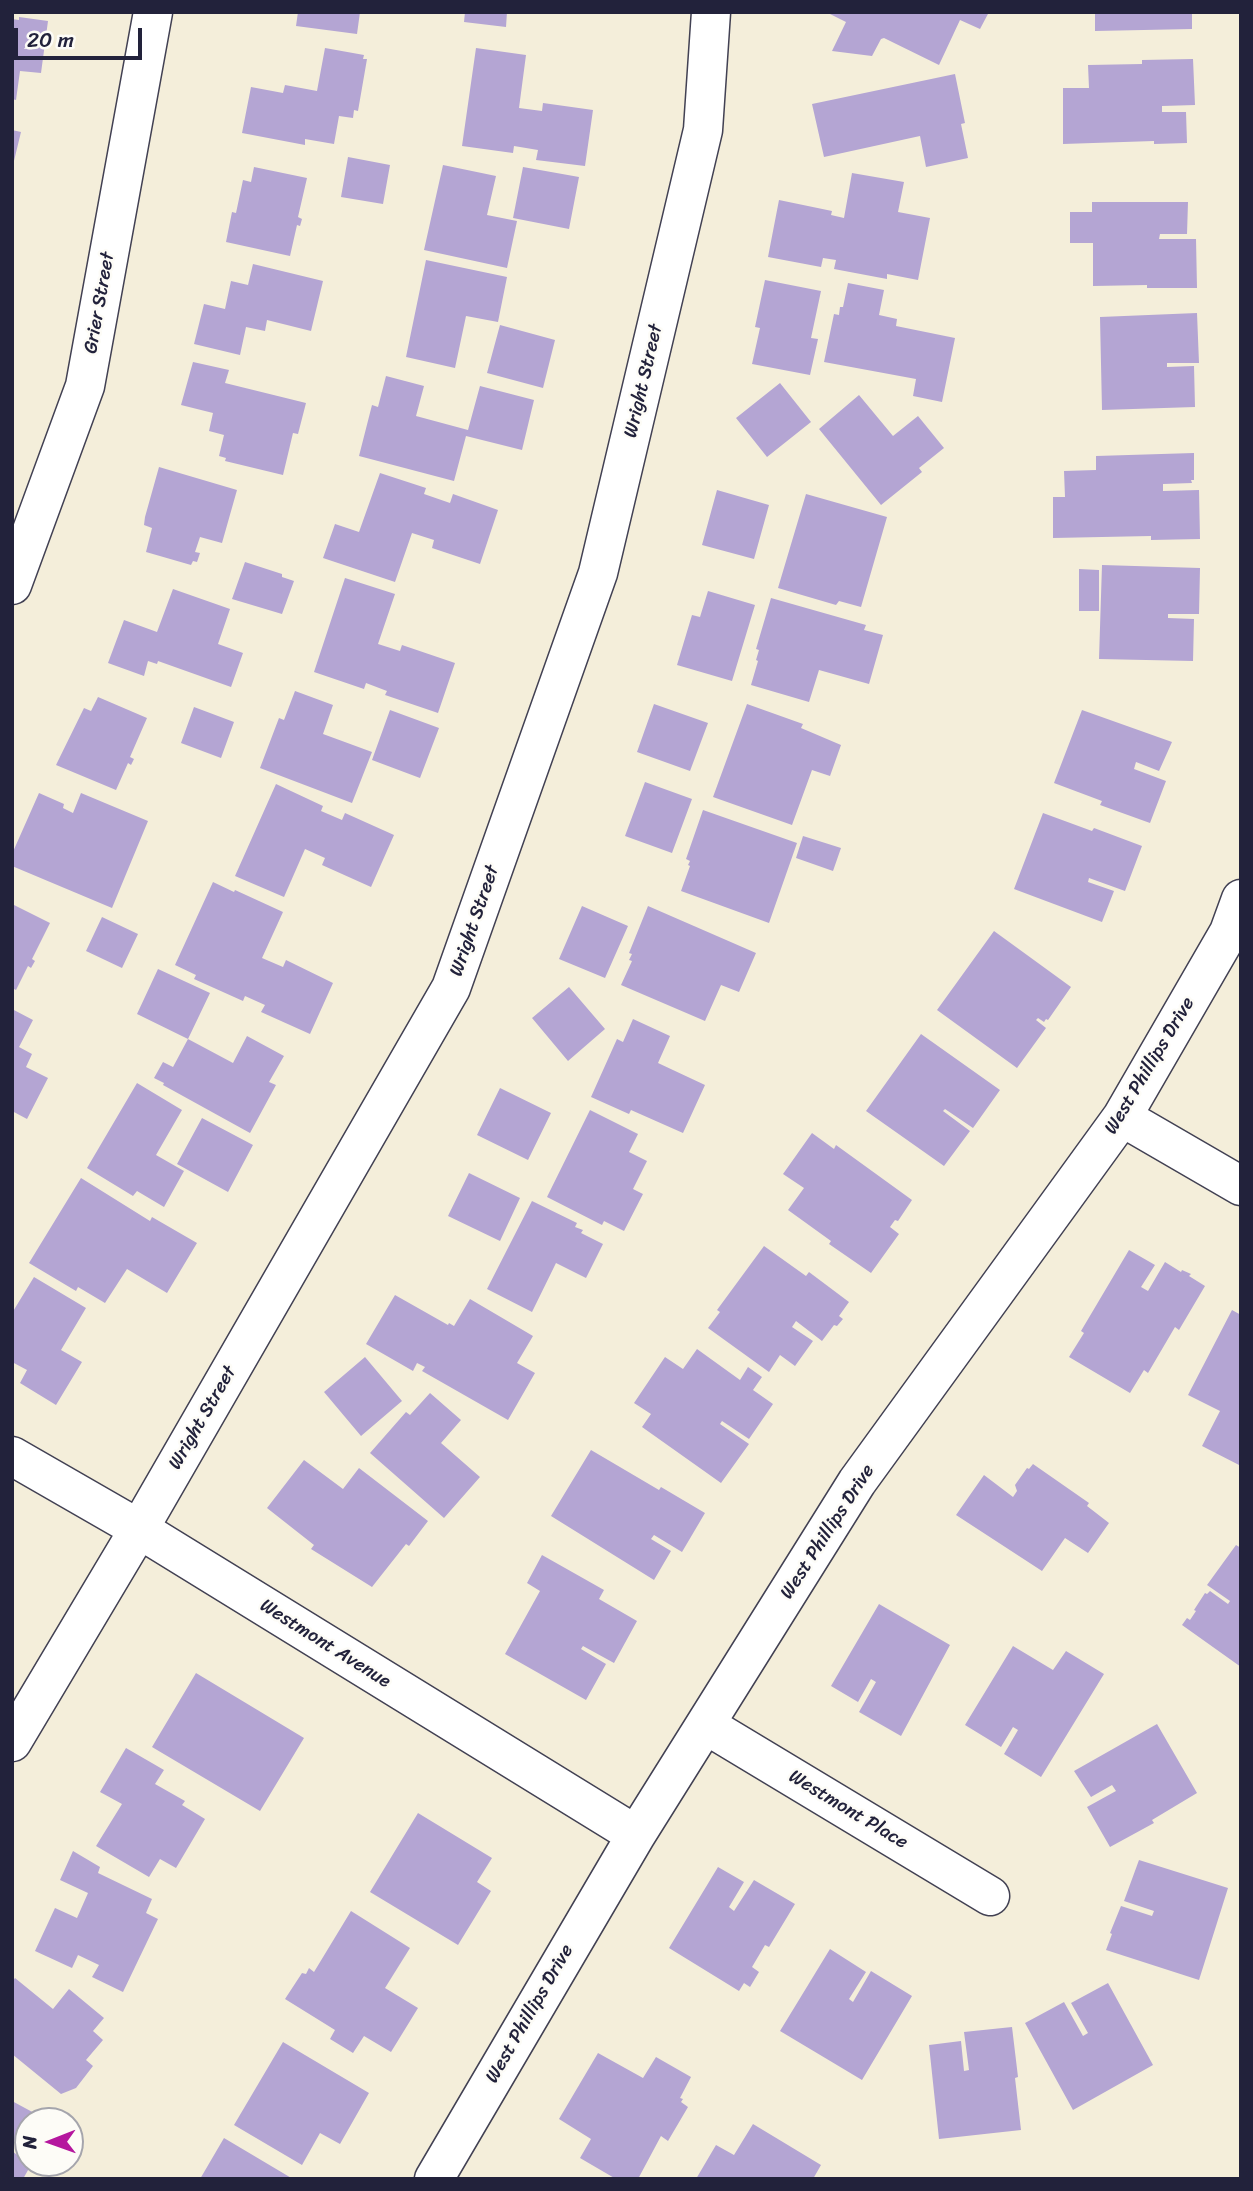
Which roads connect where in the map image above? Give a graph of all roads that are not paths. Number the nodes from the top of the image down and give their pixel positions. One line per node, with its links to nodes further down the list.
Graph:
1 (153, 12): 3 (street, Grier Street)
2 (712, 12): 8 (street, Wright Street)
3 (12, 585)
4 (1241, 899): 5 (street, West Phillips Drive)
5 (1122, 1117): 6 (street); 9 (street, West Phillips Drive)
6 (1241, 1186)
7 (12, 1456): 8 (street, Westmont Avenue)
8 (139, 1530): 10 (street, Wright Street); 11 (street, Westmont Avenue)
9 (706, 1725): 11 (street, West Phillips Drive); 12 (street, Westmont Place)
10 (12, 1742)
11 (636, 1835): 13 (street, West Phillips Drive)
12 (990, 1896)
13 (436, 2178)

